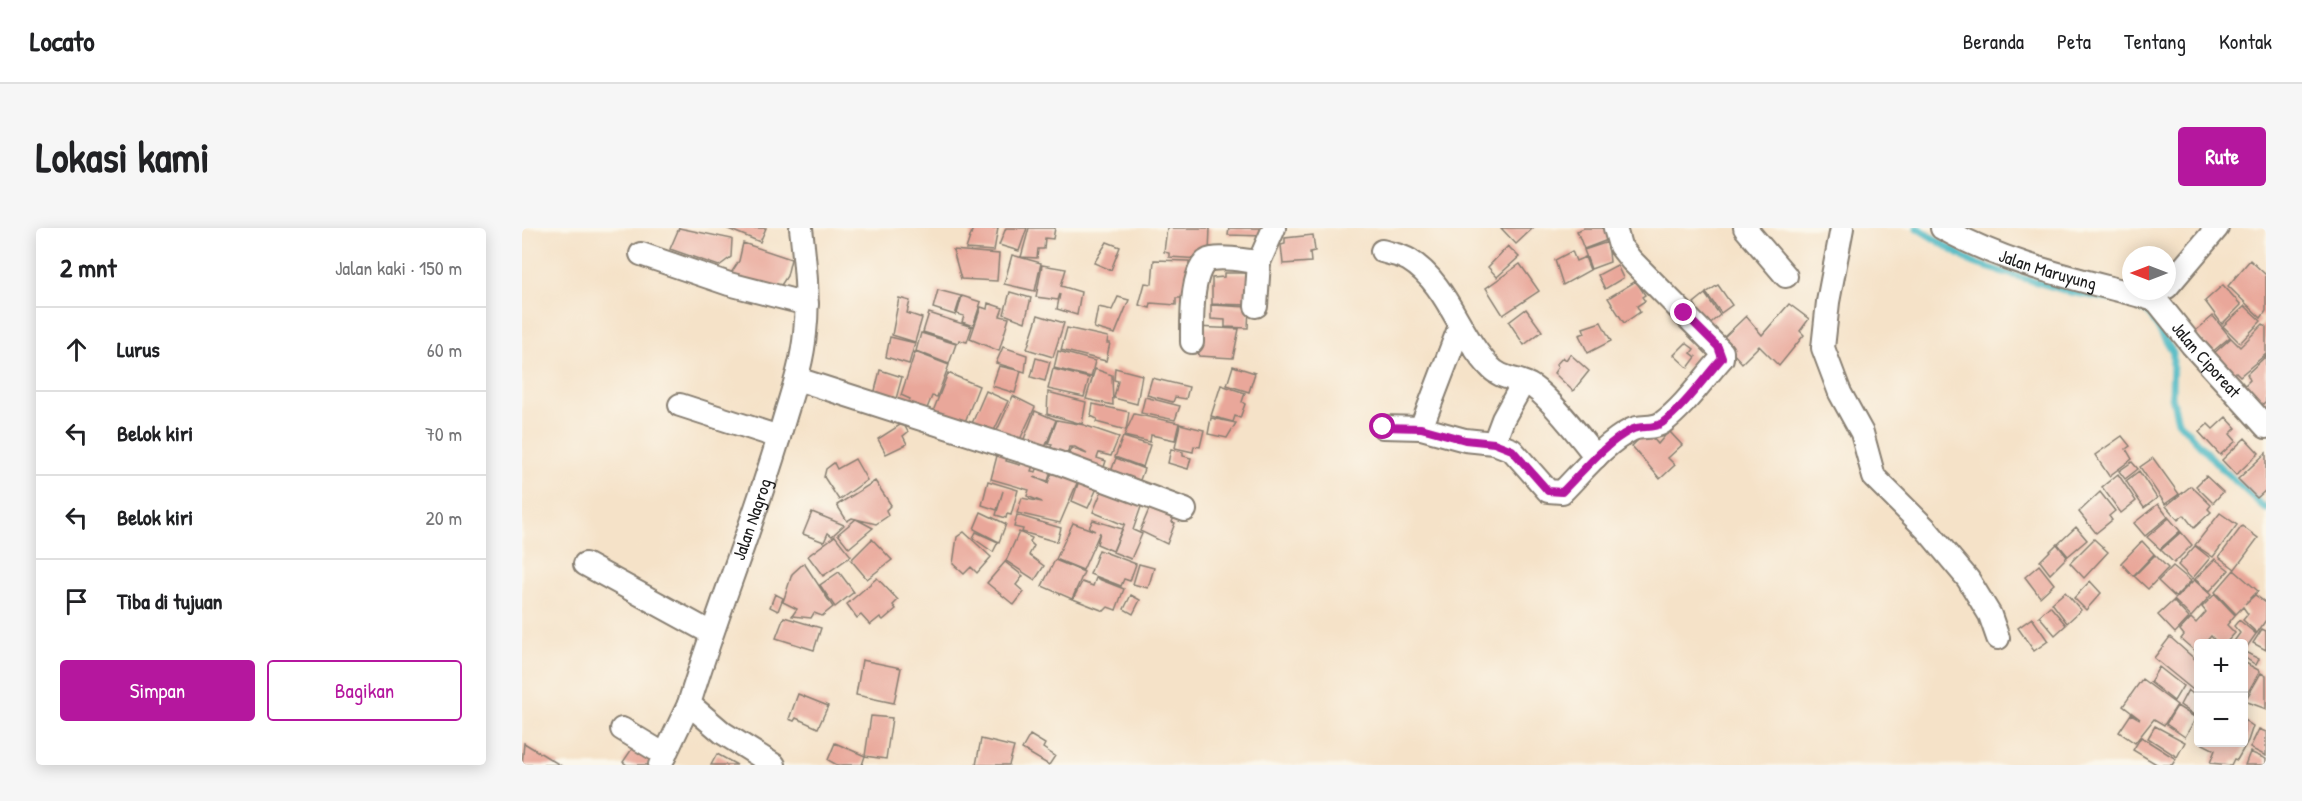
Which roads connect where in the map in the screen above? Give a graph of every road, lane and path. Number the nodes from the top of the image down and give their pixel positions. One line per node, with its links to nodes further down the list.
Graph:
1 (801, 228): 15 (street, Jalan Nagrog)
2 (1274, 228): 10 (street)
3 (1615, 228): 27 (street)
4 (1745, 228): 11 (street)
5 (1842, 228): 31 (street)
6 (1942, 228): 13 (street, Jalan Maruyung)
7 (2217, 228): 12 (street)
8 (1382, 251): 17 (street)
9 (641, 254): 15 (street)
10 (1260, 262): 16 (street); 18 (street)
11 (1786, 276)
12 (2176, 276)
13 (2122, 285)
14 (2166, 300): 23 (street, Jalan Ciporeat)
15 (807, 304): 19 (street, Jalan Nagrog)
16 (1256, 306)
17 (1460, 326): 20 (street); 24 (street)
18 (1192, 342)
19 (797, 378): 25 (street, Jalan Nagrog); 28 (street)
20 (1523, 382): 26 (street); 27 (street)
21 (680, 405): 25 (street)
22 (1383, 427): 24 (street)
23 (2266, 427)
24 (1421, 428): 26 (street)
25 (779, 436): 30 (street, Jalan Nagrog)
26 (1494, 443): 27 (street)
27 (1596, 457)
28 (1185, 510)
29 (585, 564): 30 (street)
30 (711, 633): 32 (street, Jalan Nagrog)
31 (1998, 638)
32 (689, 704): 34 (street, Jalan Nagrog); 35 (street)
33 (622, 729): 34 (street)
34 (662, 760)
35 (774, 765)

